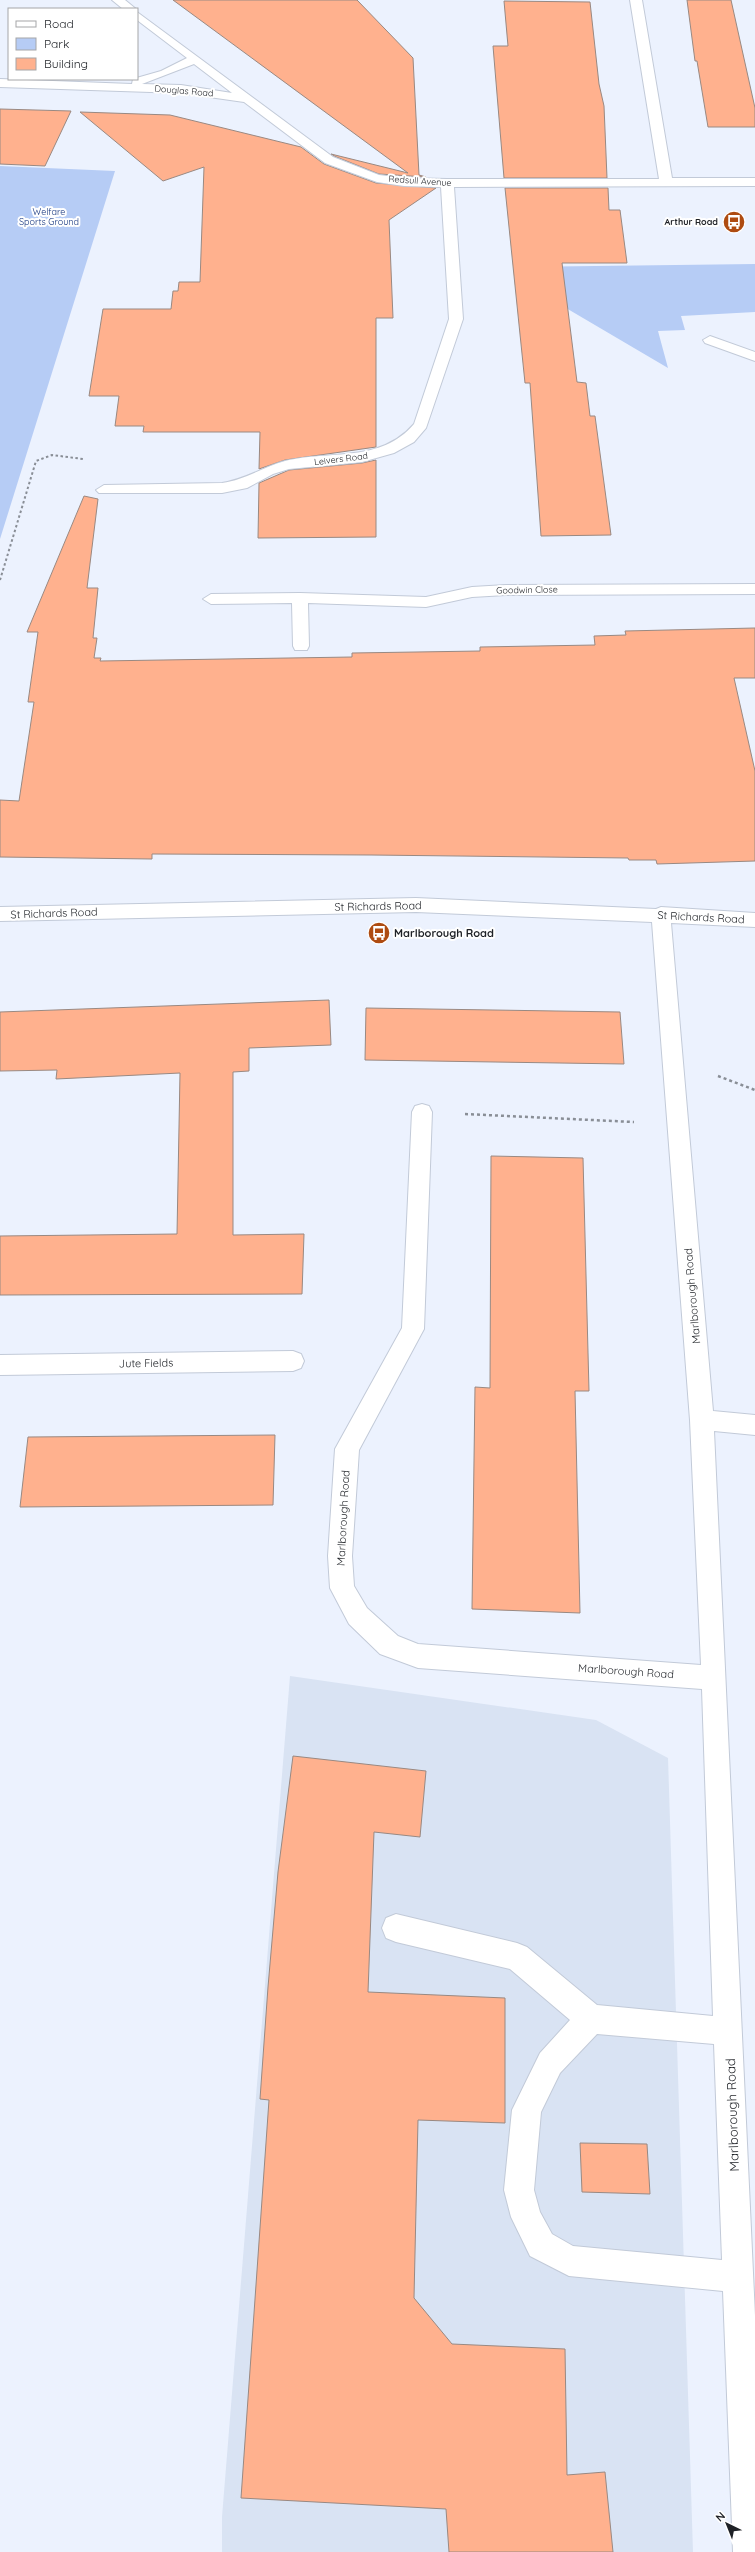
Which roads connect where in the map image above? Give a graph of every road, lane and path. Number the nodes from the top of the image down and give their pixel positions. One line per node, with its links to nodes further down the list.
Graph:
1 (118, 0): 3 (street)
2 (636, 0): 9 (street)
3 (129, 8)
4 (138, 16): 5 (street, Redsull Avenue)
5 (195, 59): 7 (street, Douglas Road); 8 (street, Redsull Avenue)
6 (0, 83): 7 (street, Douglas Road)
7 (121, 87): 8 (street, Douglas Road)
8 (246, 98): 11 (street, Redsull Avenue)
9 (666, 182): 10 (street, Redsull Avenue); 11 (street, Redsull Avenue)
10 (755, 182)
11 (447, 183): 14 (street, Leivers Road)
12 (710, 340): 13 (street)
13 (755, 357)
14 (104, 490)
15 (755, 589): 16 (street, Goodwin Close)
16 (300, 598): 17 (street, Goodwin Close); 18 (street)
17 (211, 599)
18 (301, 646)
19 (0, 914): 20 (street, St Richards Road)
20 (661, 914): 21 (street, St Richards Road); 23 (street, Marlborough Road)
21 (755, 920)
22 (422, 1112): 23 (path); 28 (street, Marlborough Road)
23 (678, 1124): 26 (street, Marlborough Road)
24 (293, 1361): 25 (street, Jute Fields)
25 (0, 1365)
26 (702, 1420): 27 (street); 28 (street, Marlborough Road)
27 (755, 1425)
28 (714, 1678): 31 (street, Marlborough Road)
29 (396, 1928): 30 (street)
30 (591, 2019): 31 (street); 32 (street)
31 (728, 2032): 32 (street, Marlborough Road)
32 (738, 2277): 33 (street, Marlborough Road)
33 (749, 2552)

